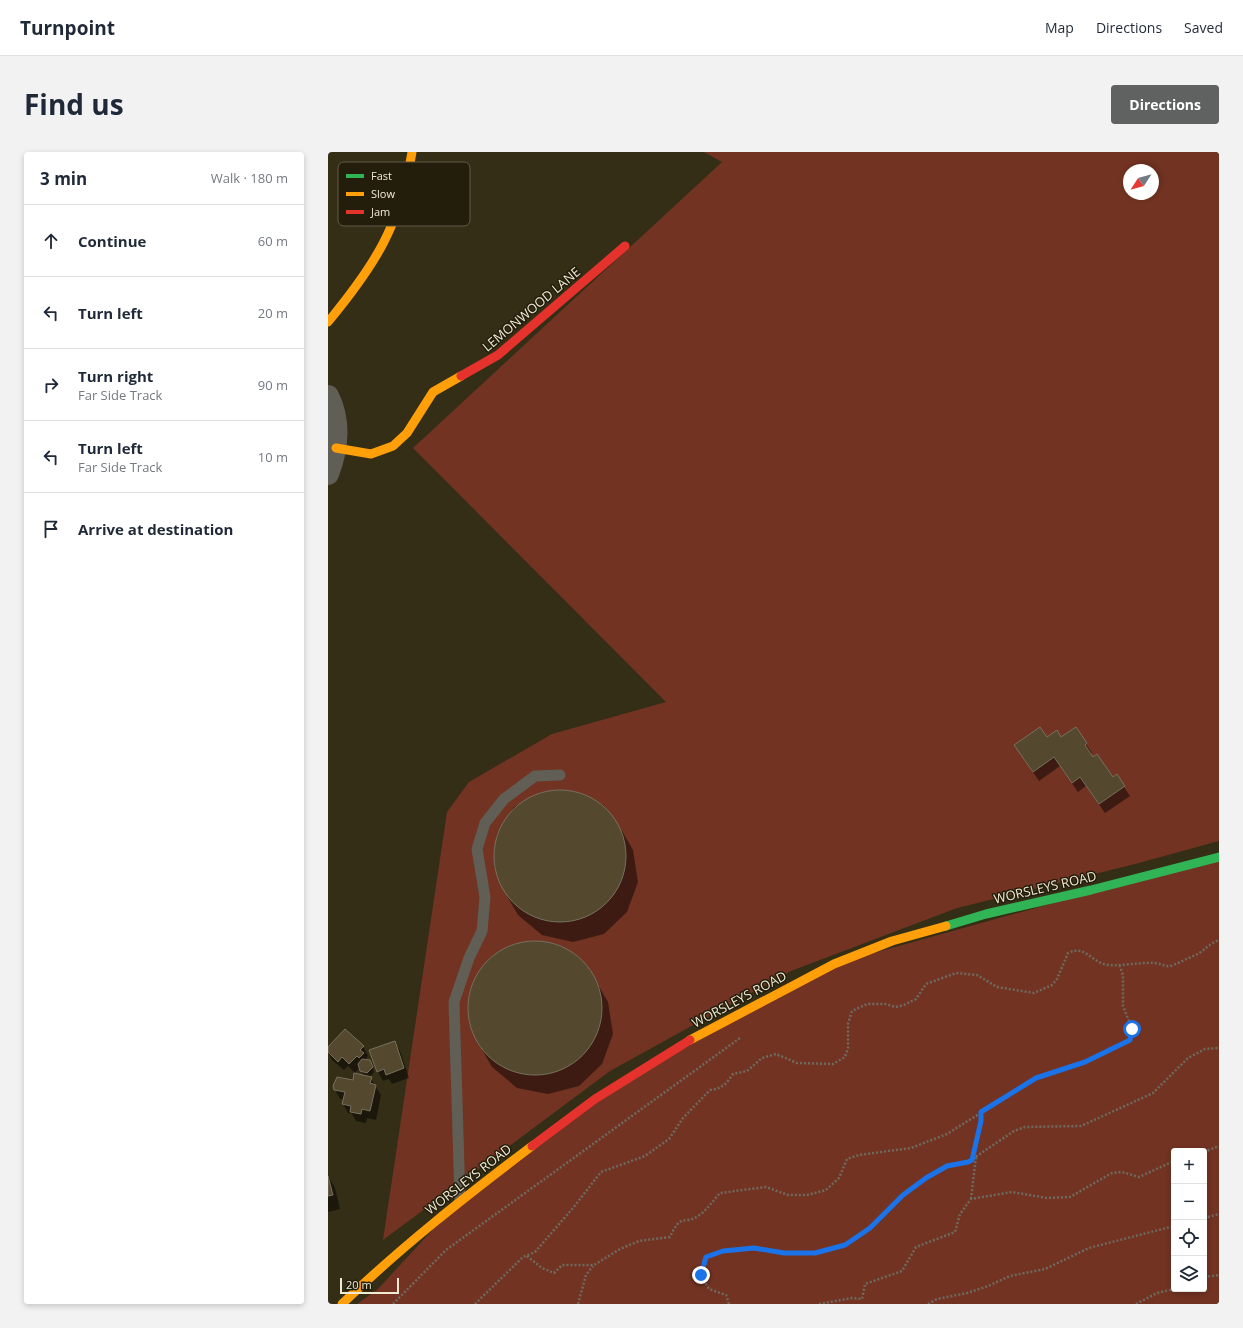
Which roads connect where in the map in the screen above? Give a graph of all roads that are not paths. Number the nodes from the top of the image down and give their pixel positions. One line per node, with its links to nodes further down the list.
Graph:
1 (412, 152): 2 (street)
2 (410, 162)
3 (390, 226): 5 (street)
4 (625, 246): 7 (street, LEMONWOOD LANE)
5 (328, 322)
6 (328, 396): 7 (street)
7 (336, 448): 8 (street)
8 (328, 474)
9 (560, 775): 11 (lane)
10 (1219, 857): 11 (street, WORSLEYS ROAD)
11 (460, 1200): 12 (street, WORSLEYS ROAD)
12 (342, 1304)

